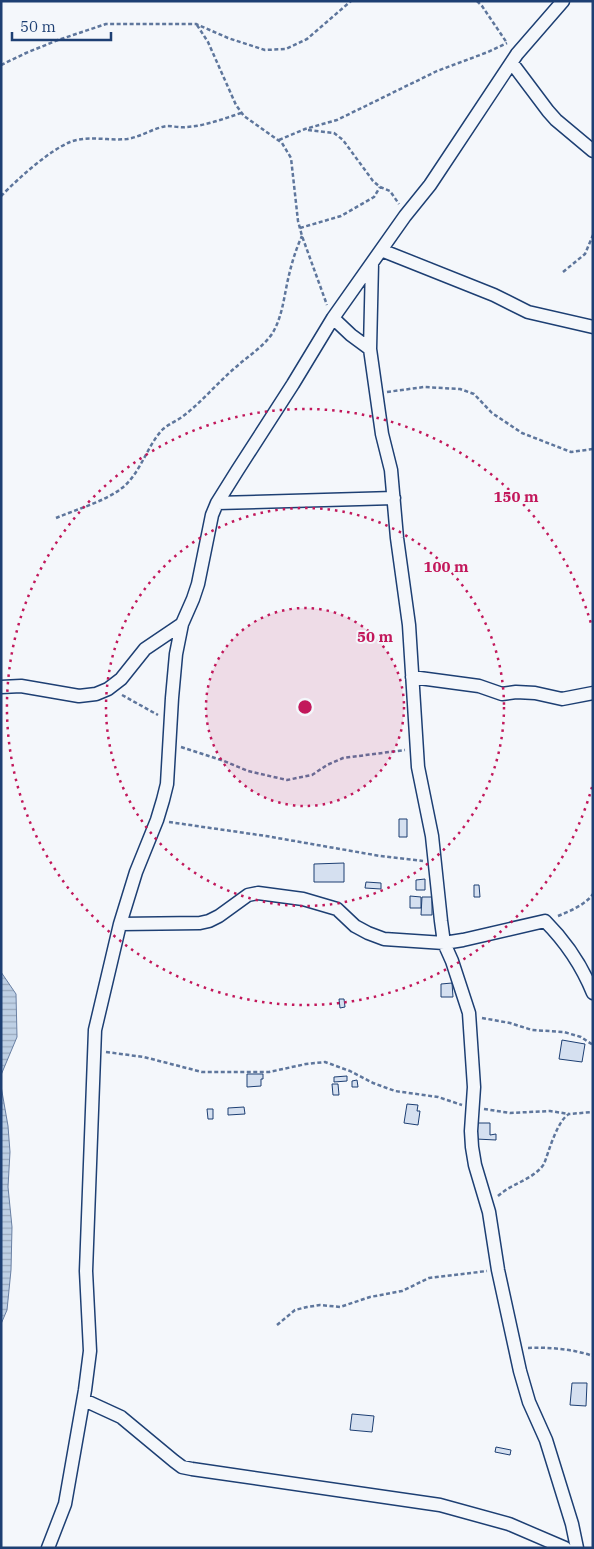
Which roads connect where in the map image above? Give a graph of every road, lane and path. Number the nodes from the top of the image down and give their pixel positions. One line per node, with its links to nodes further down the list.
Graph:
1 (351, 1): 4 (path)
2 (477, 1): 5 (path)
3 (563, 1): 6 (street)
4 (196, 24): 7 (path); 8 (path)
5 (507, 42): 6 (path); 9 (path)
6 (514, 58): 11 (street); 14 (street)
7 (1, 65)
8 (242, 113): 10 (path); 13 (path)
9 (305, 130): 10 (path); 12 (path)
10 (278, 140): 15 (path)
11 (593, 151)
12 (380, 187): 14 (path); 15 (path)
13 (1, 196)
14 (406, 216): 18 (street)
15 (300, 228): 16 (path)
16 (302, 236): 21 (path); 28 (path)
17 (593, 236): 20 (path)
18 (381, 250): 19 (street); 22 (street)
19 (372, 263): 21 (street); 23 (street)
20 (563, 272)
21 (333, 318): 23 (street); 27 (street)
22 (593, 326)
23 (370, 349): 24 (street)
24 (377, 401): 25 (path); 26 (street)
25 (593, 449)
26 (394, 498): 27 (street); 30 (street)
27 (217, 503): 29 (street)
28 (56, 518)
29 (182, 624): 32 (street); 34 (street)
30 (412, 676): 33 (street); 36 (street)
31 (1, 687): 32 (street)
32 (108, 689): 34 (path)
33 (593, 693)
34 (171, 722): 35 (street)
35 (170, 744): 36 (path); 37 (street)
36 (416, 750): 38 (street)
37 (158, 820): 38 (path); 41 (street)
38 (435, 866): 42 (street)
39 (593, 894): 40 (path)
40 (545, 921): 42 (street); 43 (street)
41 (120, 924): 42 (street); 46 (street)
42 (444, 942): 44 (street)
43 (593, 993)
44 (469, 1013): 45 (path); 47 (street)
45 (593, 1045)
46 (94, 1050): 47 (path); 55 (street)
47 (474, 1107): 49 (path); 50 (street)
48 (593, 1112): 49 (path)
49 (569, 1114): 50 (path)
50 (489, 1212): 51 (street)
51 (498, 1270): 52 (path); 53 (street)
52 (277, 1325)
53 (515, 1349): 54 (path); 58 (street)
54 (593, 1356)
55 (84, 1400): 56 (street); 57 (street)
56 (48, 1548)
57 (565, 1548)
58 (577, 1548)

